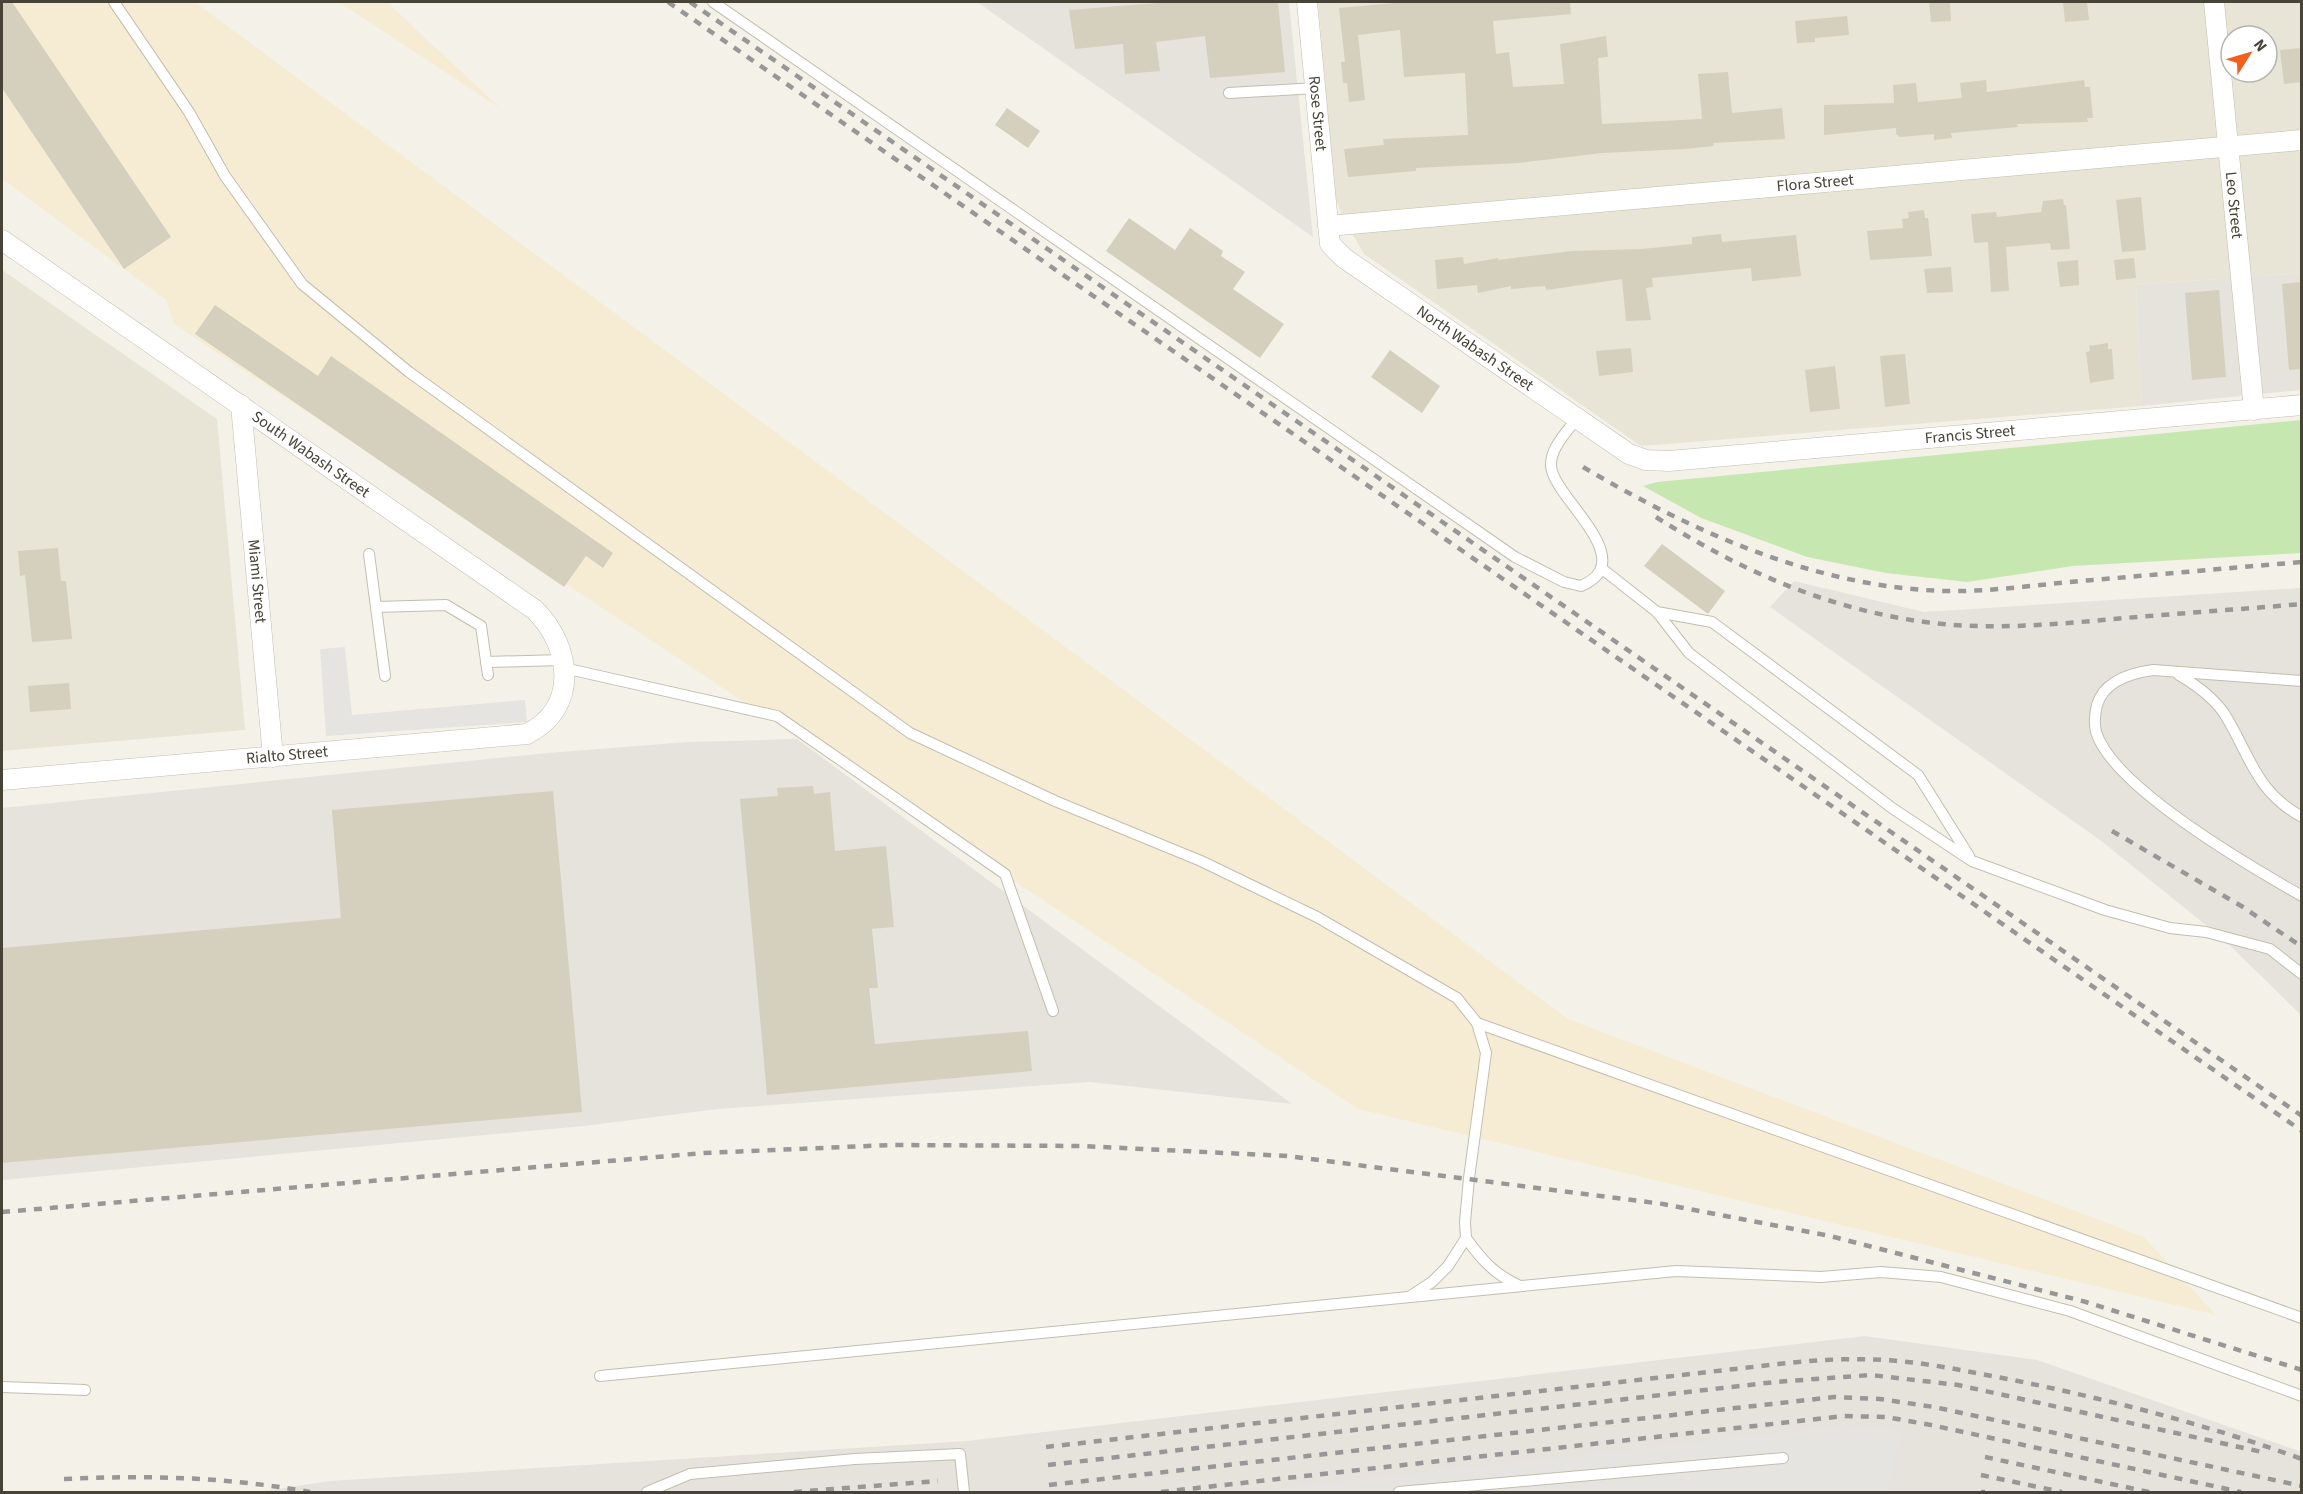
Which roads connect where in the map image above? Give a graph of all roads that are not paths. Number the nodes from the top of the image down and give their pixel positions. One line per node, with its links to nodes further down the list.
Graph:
1 (114, 2): 34 (lane)
2 (712, 2): 17 (lane)
3 (1307, 2): 5 (street, Rose Street)
4 (2214, 2): 8 (street, Leo Street)
5 (1316, 88): 6 (lane); 9 (street, Rose Street)
6 (1229, 93)
7 (2301, 140): 8 (street, Flora Street)
8 (2227, 147): 9 (street, Flora Street); 13 (street, Leo Street)
9 (1328, 226): 14 (street, North Wabash Street)
10 (2, 240): 11 (street, South Wabash Street)
11 (241, 405): 21 (street, South Wabash Street); 27 (street, Miami Street)
12 (2301, 405): 13 (street, Francis Street)
13 (2254, 410): 15 (street, Francis Street)
14 (1577, 418): 15 (street, North Wabash Street); 17 (lane)
15 (1639, 457)
16 (369, 554): 18 (lane)
17 (1600, 568): 19 (lane)
18 (376, 607): 20 (lane); 24 (lane)
19 (1657, 612): 30 (lane); 30 (lane)
20 (486, 662): 21 (lane); 23 (lane)
21 (563, 664): 26 (street, South Wabash Street); 33 (lane)
22 (2177, 673): 25 (lane); 29 (lane); 31 (lane)
23 (488, 675)
24 (385, 676)
25 (2301, 681)
26 (559, 704): 27 (street, Rialto Street)
27 (273, 757): 28 (street, Rialto Street)
28 (2, 780)
29 (2301, 817)
30 (1972, 861): 32 (lane)
31 (2301, 896)
32 (2301, 974)
33 (1053, 1011)
34 (1477, 1023): 35 (lane); 38 (lane)
35 (1466, 1238): 36 (lane); 37 (lane)
36 (1521, 1286): 37 (lane); 42 (lane)
37 (1409, 1297): 39 (lane)
38 (2301, 1318)
39 (600, 1376)
40 (2, 1387): 41 (lane)
41 (85, 1390)
42 (2301, 1396)
43 (1783, 1458): 46 (lane)
44 (647, 1492): 45 (lane)
45 (964, 1492)
46 (1399, 1492)

